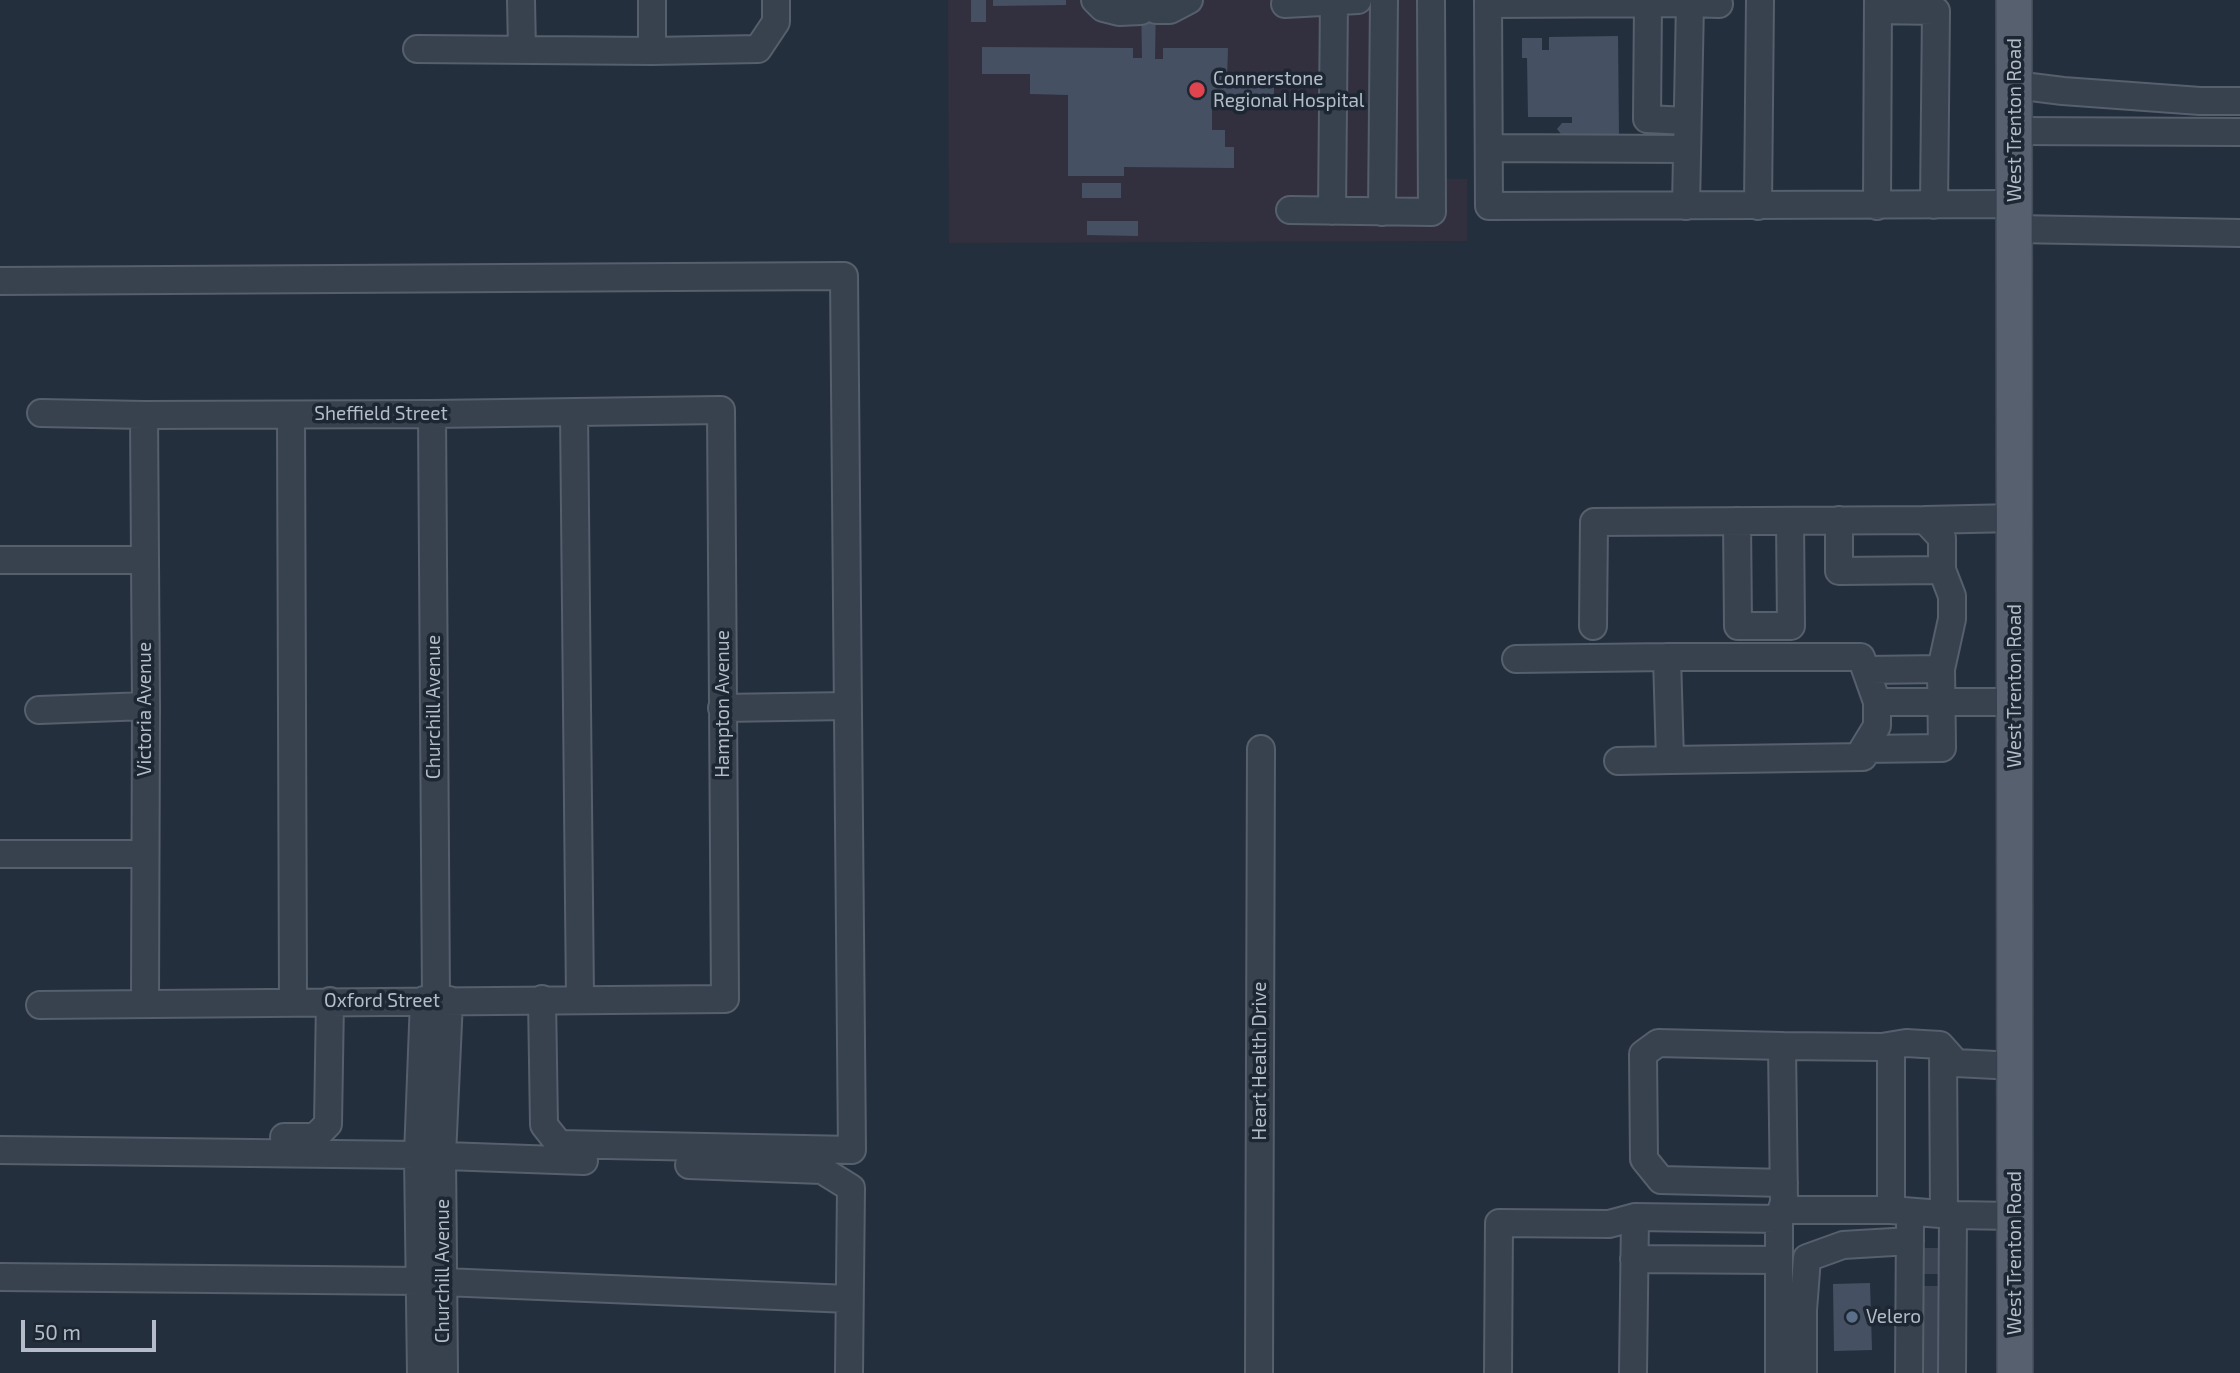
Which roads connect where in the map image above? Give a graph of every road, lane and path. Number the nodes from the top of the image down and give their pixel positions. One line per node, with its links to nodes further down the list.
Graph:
1 (521, 0): 18 (street)
2 (652, 0): 19 (street)
3 (776, 0): 19 (street)
4 (1095, 0): 5 (street)
5 (1189, 0)
6 (1384, 0): 33 (street)
7 (1431, 0): 33 (street)
8 (1760, 0): 29 (street)
9 (2014, 0): 20 (main road, West Trenton Road)
10 (1346, 1): 13 (street); 32 (street)
11 (1489, 2): 14 (street); 25 (street)
12 (1690, 2): 14 (street); 15 (street); 22 (street)
13 (1285, 4)
14 (1648, 4): 22 (street)
15 (1720, 4)
16 (1878, 5): 27 (street); 30 (street)
17 (416, 49): 18 (street)
18 (522, 50): 19 (street)
19 (652, 51)
20 (2015, 85): 21 (street); 23 (main road, West Trenton Road)
21 (2240, 101)
22 (1688, 121): 26 (street)
23 (2015, 131): 24 (street); 34 (main road, West Trenton Road)
24 (2240, 132)
25 (1489, 148): 26 (street); 28 (street)
26 (1687, 149): 28 (street)
27 (1934, 205): 30 (street); 34 (street)
28 (1686, 206): 29 (street)
29 (1758, 206): 30 (street)
30 (1877, 206)
31 (1290, 211): 32 (street)
32 (1332, 211): 33 (street)
33 (1382, 212)
34 (2015, 217): 35 (street); 43 (main road, West Trenton Road)
35 (2240, 233)
36 (0, 281): 60 (street)
37 (721, 410): 39 (street, Sheffield Street); 61 (street, Hampton Avenue)
38 (41, 413): 41 (street, Sheffield Street)
39 (574, 413): 40 (street, Sheffield Street); 70 (street)
40 (432, 414): 42 (street, Sheffield Street); 72 (street, Churchill Avenue)
41 (144, 415): 42 (street, Sheffield Street); 49 (street, Victoria Avenue)
42 (291, 415): 75 (street)
43 (2015, 518): 45 (street); 58 (main road, West Trenton Road)
44 (1839, 520): 45 (street); 47 (street); 50 (street)
45 (1925, 520): 50 (street)
46 (1737, 521): 47 (street); 47 (street); 51 (street)
47 (1790, 521)
48 (0, 560): 49 (street)
49 (144, 560): 59 (street, Victoria Avenue)
50 (1942, 570): 54 (street)
51 (1593, 626)
52 (1667, 657): 53 (street); 55 (street); 65 (street)
53 (1516, 659)
54 (1941, 669): 55 (street); 57 (street)
55 (1867, 670): 56 (street)
56 (1877, 702): 57 (street); 64 (street)
57 (1942, 702): 58 (street); 64 (street)
58 (2015, 702): 80 (main road, West Trenton Road)
59 (146, 706): 62 (street); 68 (street, Victoria Avenue)
60 (848, 706): 61 (street); 69 (street)
61 (723, 708): 71 (street, Hampton Avenue)
62 (39, 710)
63 (1261, 749): 101 (street, Heart Health Drive)
64 (1863, 749): 65 (street)
65 (1670, 760): 66 (street)
66 (1618, 761)
67 (0, 854): 68 (street)
68 (145, 854): 74 (street, Victoria Avenue)
69 (542, 999): 70 (street, Oxford Street); 72 (street, Oxford Street)
70 (580, 999): 71 (street, Oxford Street)
71 (725, 999)
72 (436, 1000): 73 (street, Oxford Street); 83 (street, Churchill Avenue)
73 (330, 1001): 75 (street, Oxford Street); 81 (street)
74 (145, 1002): 75 (street, Oxford Street); 76 (street, Oxford Street)
75 (293, 1002)
76 (40, 1005)
77 (1782, 1046): 78 (street); 84 (street); 85 (street)
78 (1891, 1046): 79 (street); 86 (street)
79 (1943, 1049): 80 (street); 88 (street)
80 (2015, 1066): 89 (main road, West Trenton Road)
81 (0, 1133)
82 (0, 1150): 83 (street)
83 (430, 1156): 95 (street, Churchill Avenue); 96 (street)
84 (1720, 1181): 85 (street); 91 (street)
85 (1784, 1183): 87 (street)
86 (1901, 1211): 87 (street); 88 (street); 97 (street)
87 (1780, 1214): 91 (street); 93 (street)
88 (1948, 1214): 89 (street); 97 (street)
89 (2015, 1216): 106 (main road, West Trenton Road)
90 (1635, 1217): 91 (street); 92 (street); 102 (street)
91 (1719, 1218)
92 (1634, 1259): 93 (street); 103 (street)
93 (1779, 1260): 104 (street)
94 (0, 1277): 95 (street)
95 (431, 1281): 96 (street); 98 (street, Churchill Avenue); 99 (street, Churchill Avenue)
96 (849, 1299): 100 (street)
97 (1930, 1312): 105 (street)
98 (421, 1373)
99 (444, 1373)
100 (849, 1373)
101 (1259, 1373)
102 (1498, 1373)
103 (1633, 1373)
104 (1779, 1373)
105 (1803, 1373)
106 (2015, 1373)

